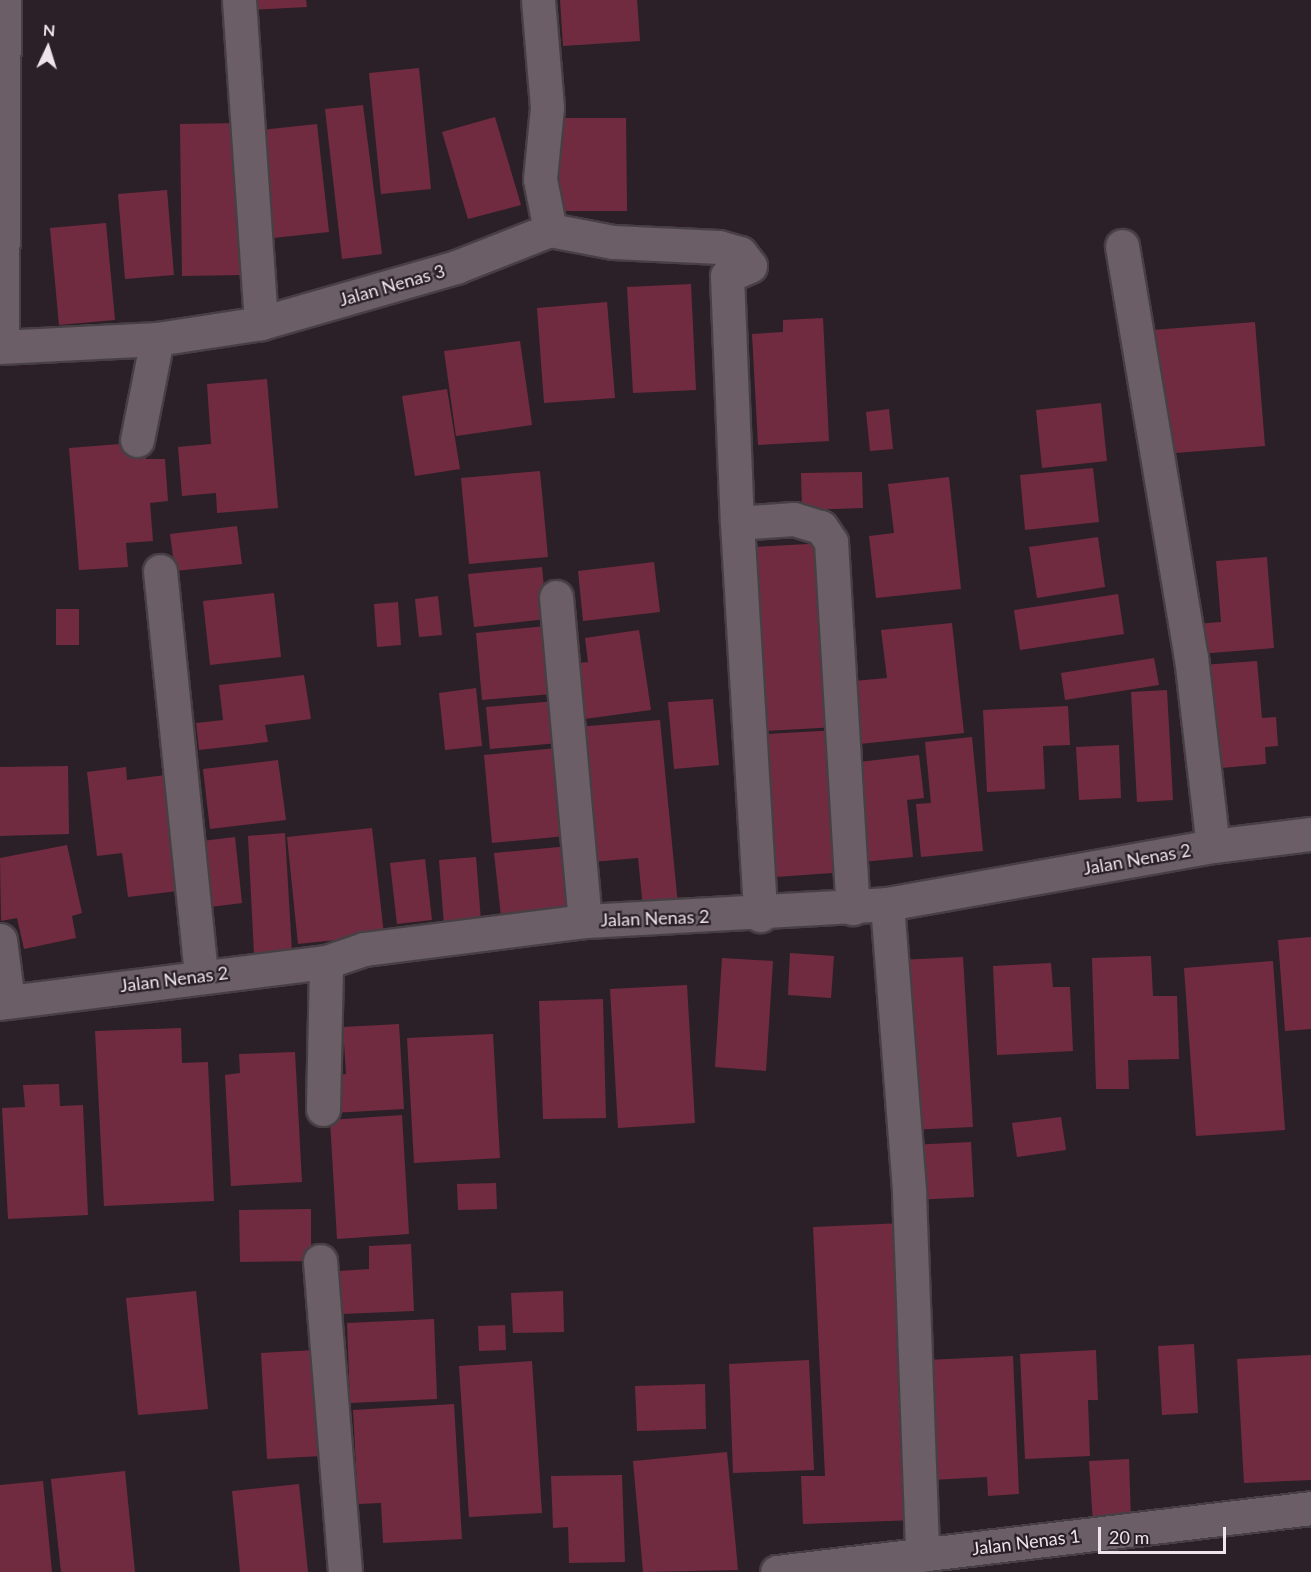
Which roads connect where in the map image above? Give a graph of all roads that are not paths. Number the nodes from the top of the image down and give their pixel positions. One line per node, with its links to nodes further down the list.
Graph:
1 (4, 0): 8 (street)
2 (239, 0): 6 (street)
3 (538, 0): 4 (street)
4 (550, 230): 6 (street, Jalan Nenas 3); 10 (street)
5 (1122, 246): 14 (street)
6 (261, 323): 7 (street, Jalan Nenas 3)
7 (158, 339): 8 (street, Jalan Nenas 3); 9 (street)
8 (1, 347)
9 (137, 440)
10 (737, 523): 16 (street); 17 (street)
11 (160, 571): 21 (street)
12 (556, 597): 18 (street)
13 (1311, 834): 14 (street, Jalan Nenas 2)
14 (1213, 846): 15 (street, Jalan Nenas 2)
15 (886, 904): 16 (street, Jalan Nenas 2); 26 (street)
16 (854, 908): 17 (street, Jalan Nenas 2)
17 (760, 915): 18 (street, Jalan Nenas 2)
18 (585, 921): 20 (street, Jalan Nenas 2)
19 (0, 940): 22 (street)
20 (326, 962): 21 (street, Jalan Nenas 2); 23 (street)
21 (201, 975): 22 (street, Jalan Nenas 2)
22 (4, 1002)
23 (322, 1109)
24 (320, 1261): 27 (street)
25 (1311, 1508): 26 (street, Jalan Nenas 1)
26 (922, 1555): 28 (street, Jalan Nenas 1)
27 (345, 1572)
28 (777, 1572)

